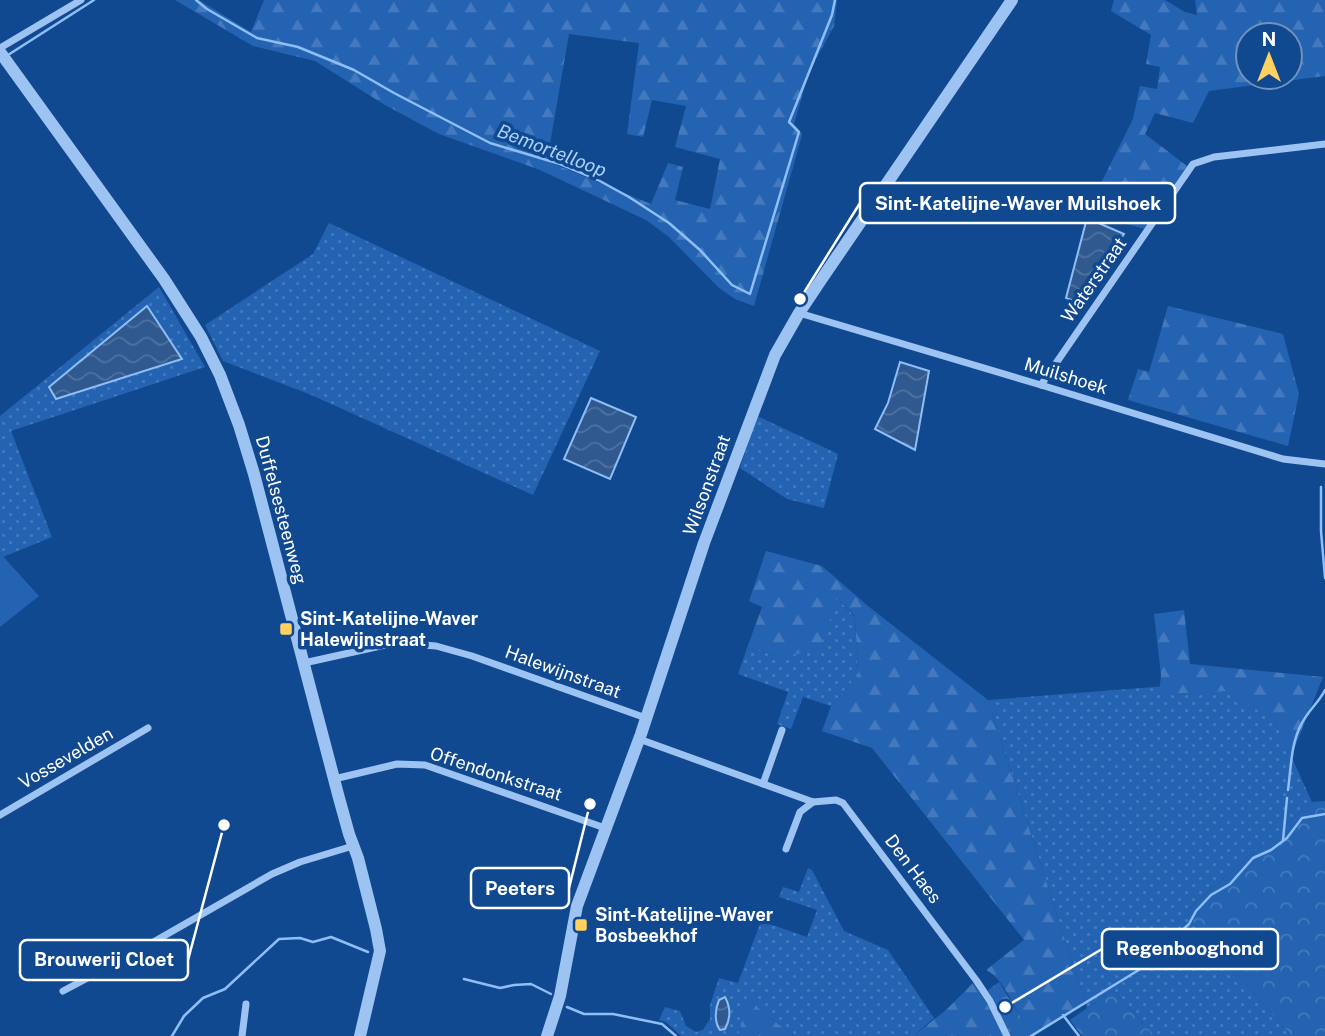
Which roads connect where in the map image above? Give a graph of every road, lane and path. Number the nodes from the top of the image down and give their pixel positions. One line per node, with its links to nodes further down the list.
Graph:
1 (81, 0): 3 (street)
2 (1012, 0): 5 (street, Wilsonstraat)
3 (0, 50): 8 (street, Duffelsesteenweg)
4 (1325, 144): 6 (street, Waterstraat)
5 (799, 313): 6 (street, Muilshoek); 9 (street, Wilsonstraat)
6 (1041, 385): 7 (street, Muilshoek)
7 (1325, 464)
8 (304, 663): 9 (street, Halewijnstraat); 13 (street, Duffelsesteenweg)
9 (646, 718): 12 (street, Wilsonstraat)
10 (148, 729): 16 (street, Vossevelden)
11 (782, 730): 14 (street)
12 (639, 739): 14 (street, Den Haes); 17 (street, Wilsonstraat)
13 (334, 779): 17 (street, Offendonkstraat); 18 (street, Duffelsesteenweg)
14 (763, 784): 15 (street, Den Haes)
15 (813, 802): 19 (street); 25 (street, Den Haes)
16 (0, 815)
17 (605, 828): 24 (street, Wilsonstraat)
18 (354, 846): 20 (street); 23 (street, Duffelsesteenweg)
19 (786, 849)
20 (62, 991)
21 (246, 1004): 22 (street)
22 (242, 1036)
23 (360, 1036)
24 (547, 1036)
25 (1007, 1036)

